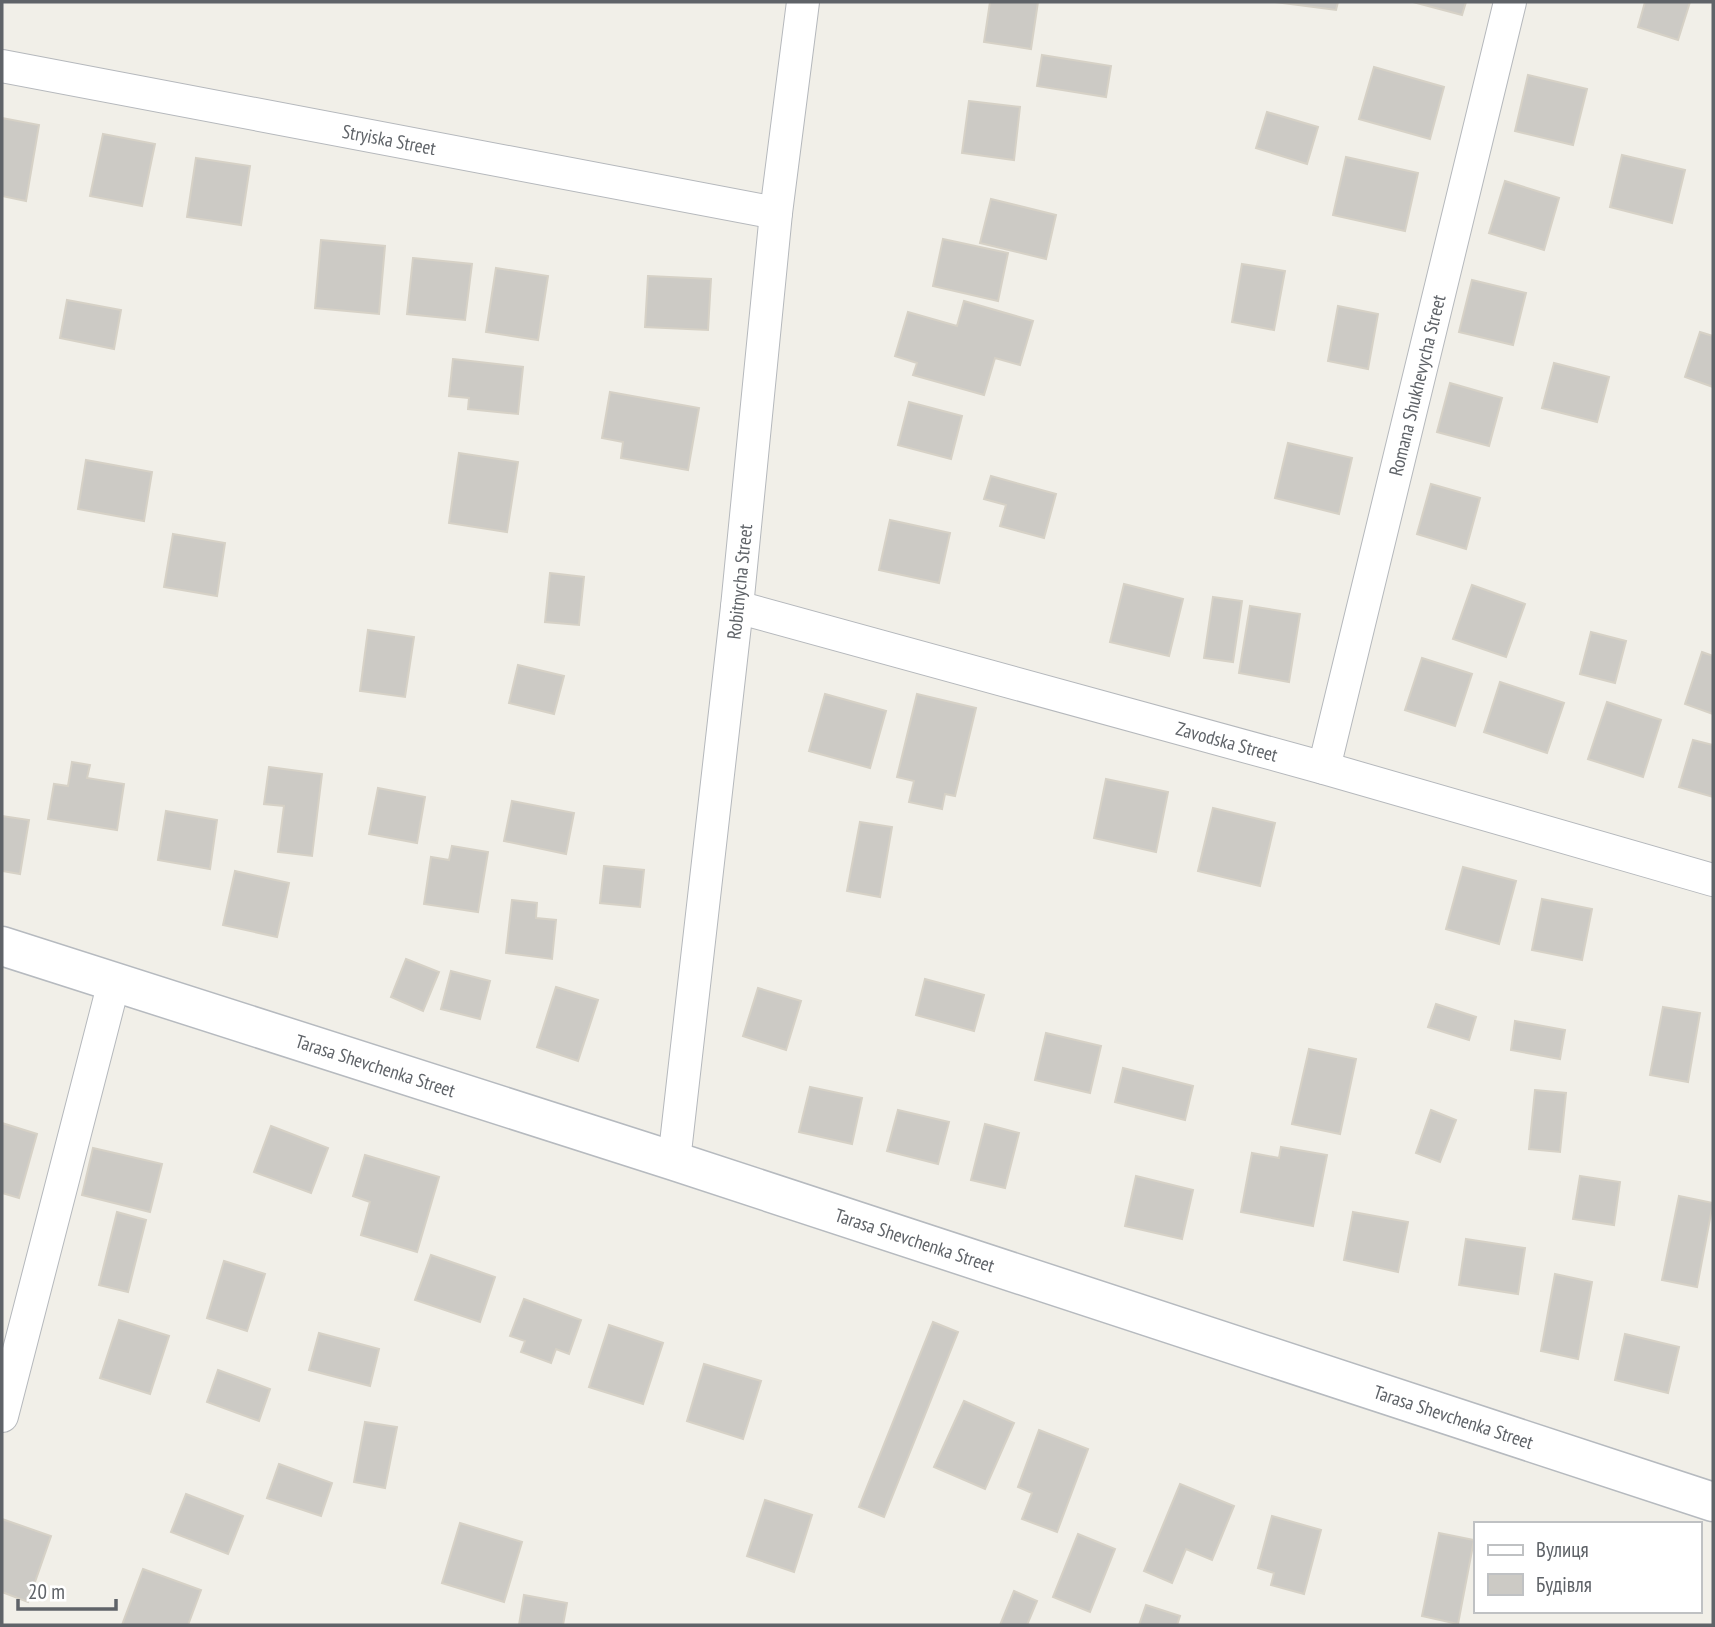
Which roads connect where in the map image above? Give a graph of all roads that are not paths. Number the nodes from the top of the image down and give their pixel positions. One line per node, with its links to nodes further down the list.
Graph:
1 (803, 2): 4 (street, Robitnycha Street)
2 (1510, 2): 6 (street, Romana Shukhevycha Street)
3 (2, 66): 4 (street, Stryiska Street)
4 (776, 213): 5 (street, Robitnycha Street)
5 (737, 607): 6 (street, Zavodska Street); 10 (street, Robitnycha Street)
6 (1324, 768): 7 (street, Zavodska Street)
7 (1713, 880)
8 (2, 946): 9 (street, Tarasa Shevchenka Street)
9 (114, 982): 10 (street, Tarasa Shevchenka Street); 11 (street)
10 (674, 1161): 12 (street, Tarasa Shevchenka Street)
11 (2, 1416)
12 (1713, 1502)

